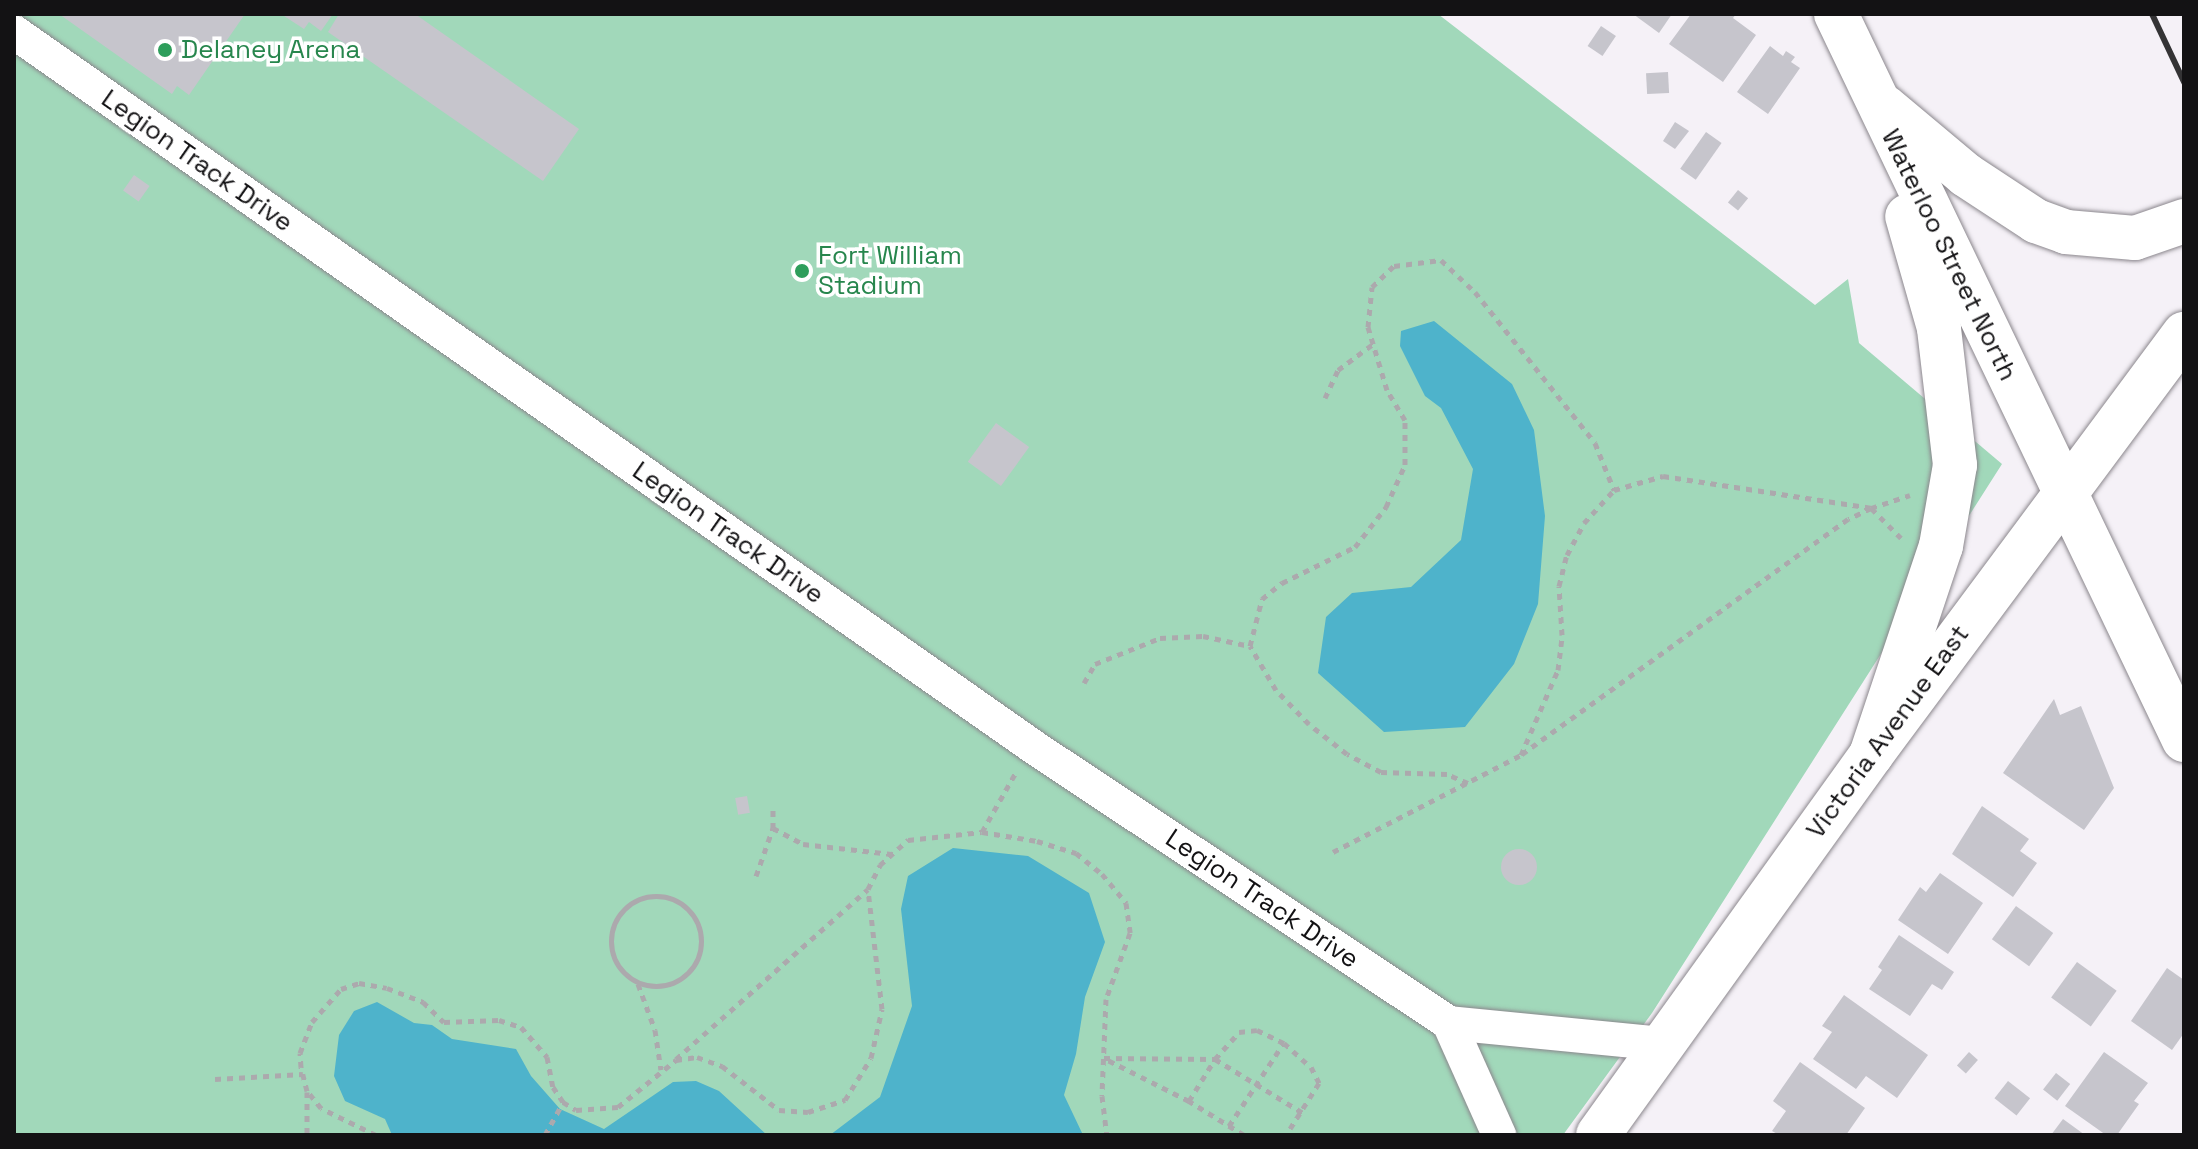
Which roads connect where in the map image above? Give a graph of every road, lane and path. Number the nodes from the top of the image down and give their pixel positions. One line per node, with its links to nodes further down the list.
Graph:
1 (1836, 14): 3 (main road, Waterloo Street North)
2 (14, 32): 16 (street, Legion Track Drive)
3 (1874, 98): 4 (main road); 8 (main road); 10 (main road, Waterloo Street North)
4 (2184, 221)
5 (2184, 334): 10 (main road, Victoria Avenue East)
6 (1373, 344): 7 (path); 9 (path); 13 (path)
7 (1325, 398)
8 (1952, 480): 11 (path); 12 (main road)
9 (1614, 490): 11 (path); 17 (path)
10 (2063, 494): 15 (main road, Waterloo Street North); 18 (main road, Victoria Avenue East)
11 (1871, 508): 12 (path); 17 (path)
12 (1933, 567): 18 (main road)
13 (1250, 646): 14 (path); 19 (path)
14 (1084, 683)
15 (2184, 740)
16 (1032, 746): 22 (path); 28 (street, Legion Track Drive)
17 (1521, 755): 19 (path)
18 (1871, 755): 30 (main road, Victoria Avenue East)
19 (1468, 783): 23 (path)
20 (773, 810): 21 (path)
21 (773, 828): 24 (path); 25 (path)
22 (982, 832): 24 (path); 31 (path)
23 (1333, 852)
24 (892, 854): 26 (path)
25 (756, 876)
26 (868, 889): 33 (path); 33 (path)
27 (638, 983): 27 (path); 34 (path)
28 (1449, 1023): 30 (street, Legion Track Drive); 49 (street)
29 (1284, 1043): 32 (path); 37 (path); 41 (path)
30 (1663, 1044): 50 (main road, Victoria Avenue East)
31 (1104, 1058): 32 (path); 39 (path); 46 (path)
32 (1215, 1059): 37 (path); 39 (path)
33 (676, 1060): 34 (path)
34 (662, 1071): 40 (path)
35 (303, 1074): 36 (path); 38 (path); 40 (path)
36 (215, 1079)
37 (1257, 1083): 41 (path); 42 (path)
38 (307, 1091): 43 (path); 44 (path)
39 (1189, 1101): 42 (path)
40 (563, 1102): 45 (path)
41 (1303, 1113): 48 (path)
42 (1229, 1126): 47 (path)
43 (307, 1135)
44 (376, 1135)
45 (545, 1135)
46 (1107, 1135)
47 (1244, 1135)
48 (1286, 1135)
49 (1499, 1135)
50 (1598, 1135)

